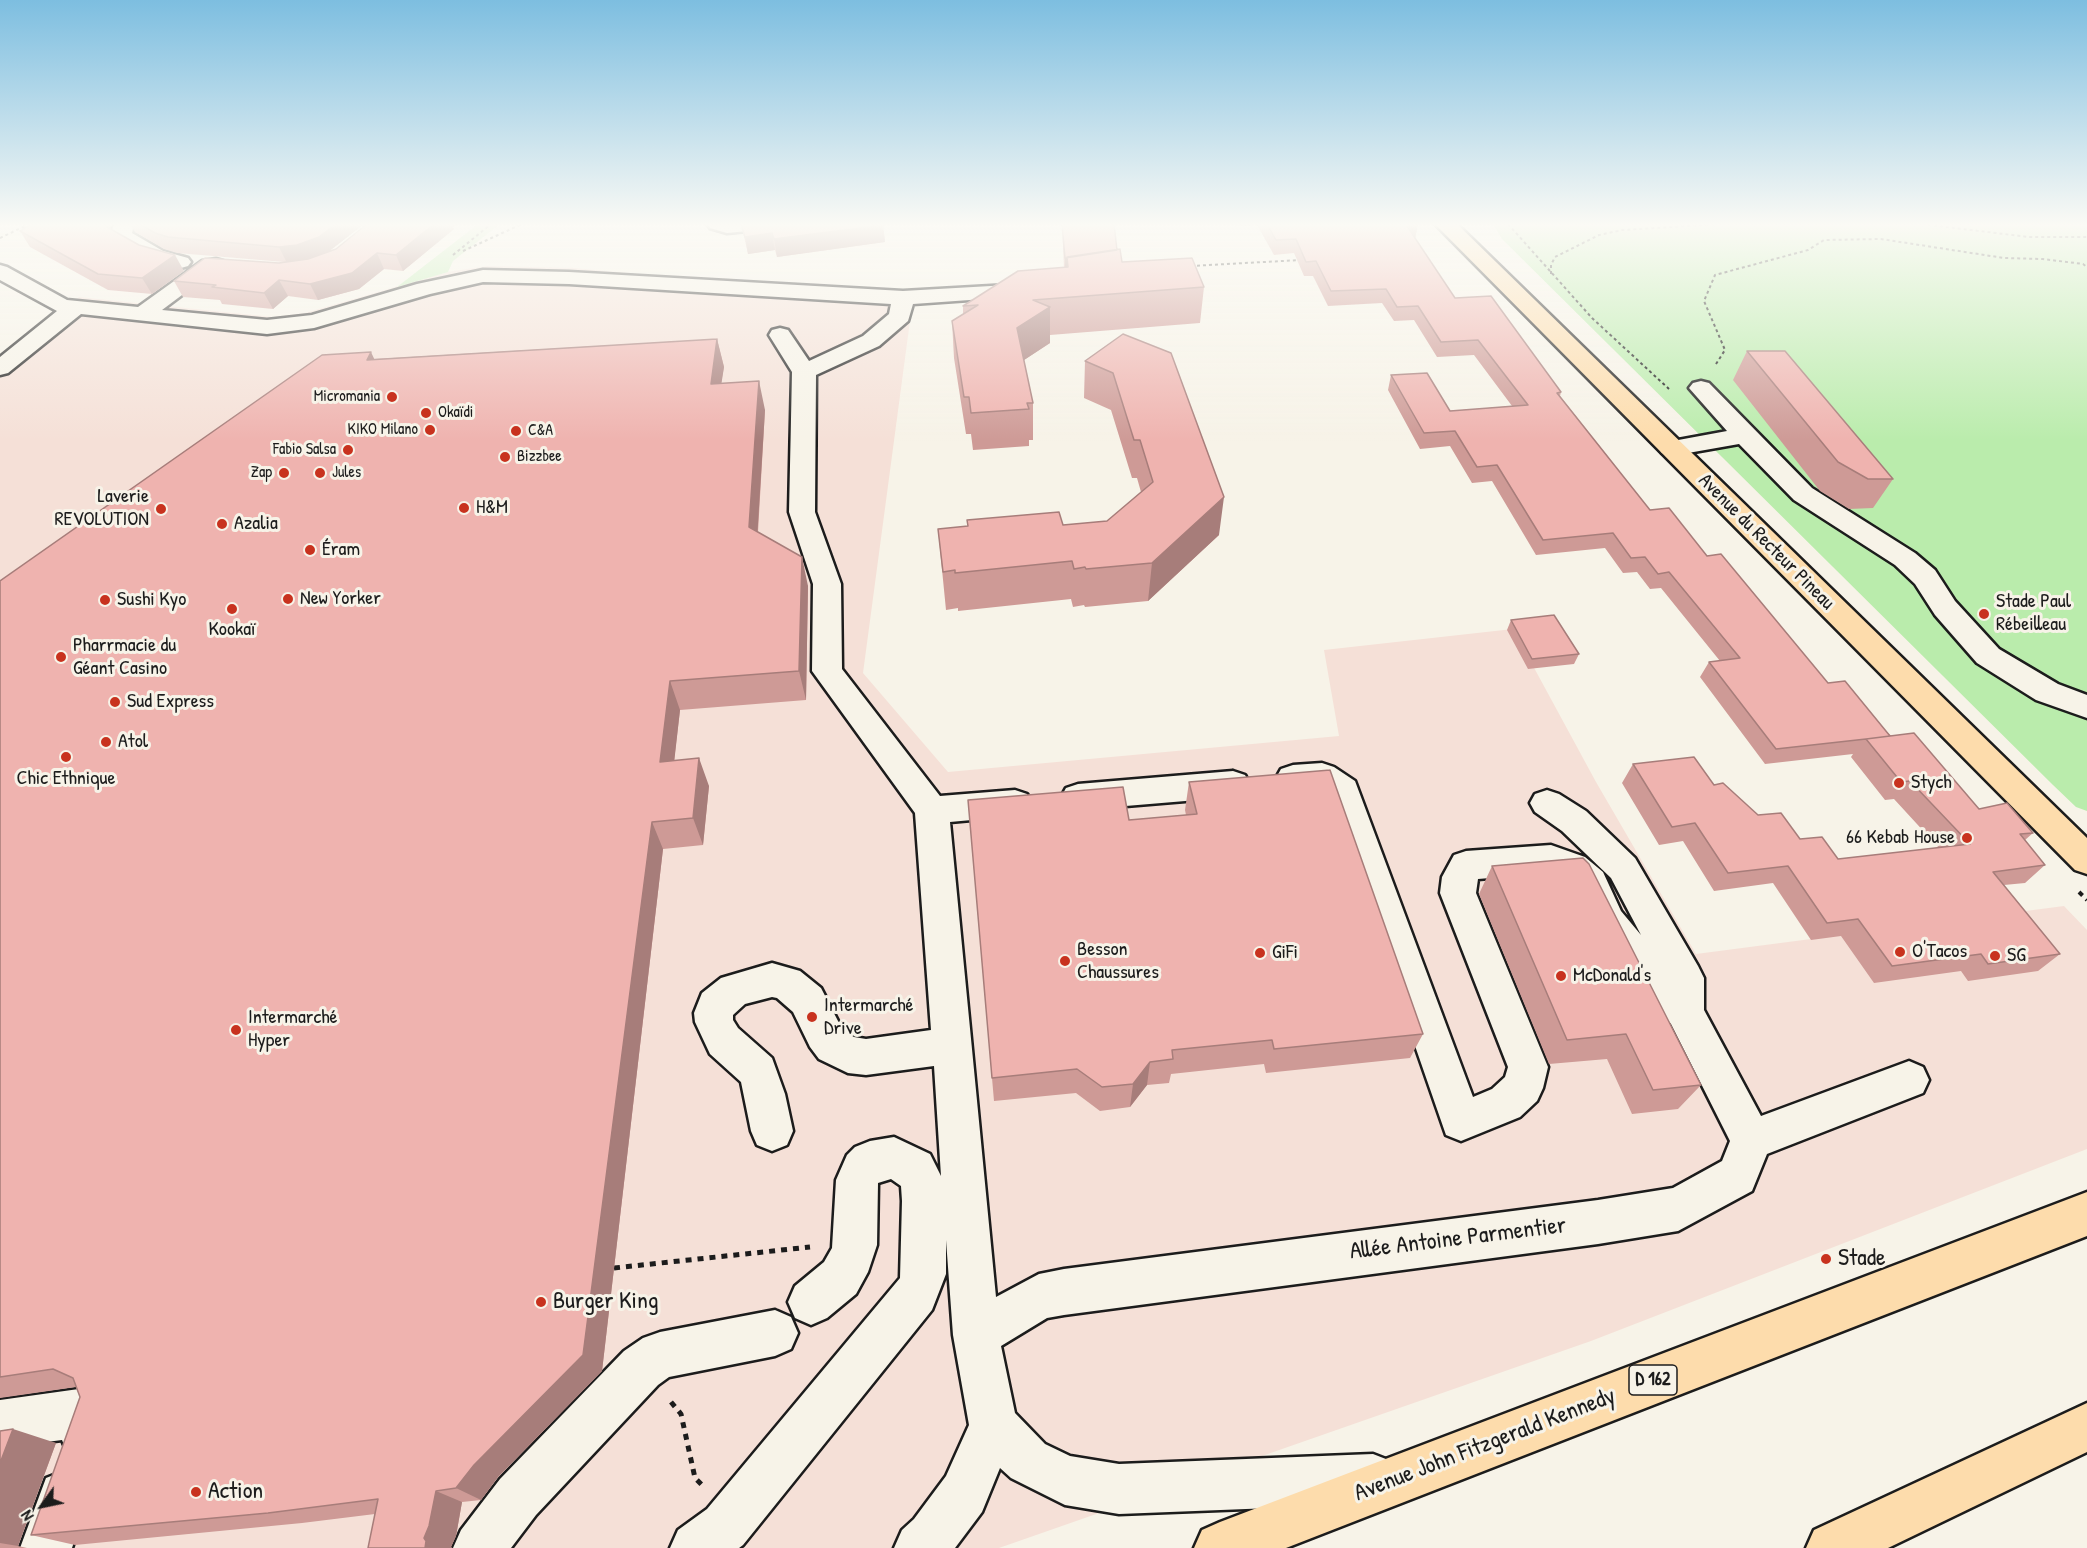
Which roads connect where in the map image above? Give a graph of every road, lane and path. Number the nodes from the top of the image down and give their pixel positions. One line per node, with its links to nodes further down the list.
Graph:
1 (43, 296): 10 (street)
2 (167, 296): 11 (street)
3 (402, 296): 11 (street)
4 (890, 296): 9 (street)
5 (921, 296): 9 (street)
6 (1517, 296): 20 (main road, Avenue du Recteur Pineau)
7 (1572, 296): 18 (path)
8 (1706, 296): 17 (path)
9 (903, 297): 16 (street)
10 (75, 308): 11 (street); 14 (street)
11 (141, 315)
12 (780, 335): 16 (street)
13 (3, 338): 14 (street)
14 (27, 344): 15 (street)
15 (0, 368)
16 (804, 372): 23 (street)
17 (1701, 388): 19 (street)
18 (1672, 392)
19 (1745, 436): 20 (street); 21 (street)
20 (1671, 448): 24 (main road, Avenue du Recteur Pineau)
21 (2087, 707)
22 (1547, 803): 25 (street)
23 (932, 810): 25 (street); 26 (street)
24 (2087, 860)
25 (1685, 1012): 29 (street)
26 (951, 1046): 28 (street); 35 (street)
27 (1909, 1080): 29 (street)
28 (772, 1131)
29 (1751, 1140): 35 (street, Allée Antoine Parmentier)
30 (2087, 1214): 40 (main road, Avenue John Fitzgerald Kennedy / D 162)
31 (852, 1256): 32 (path); 33 (street); 41 (street)
32 (614, 1268)
33 (811, 1302)
34 (775, 1333): 36 (street)
35 (976, 1335): 38 (street)
36 (641, 1368): 41 (path); 43 (street)
37 (0, 1424): 42 (street)
38 (993, 1426): 40 (street); 45 (street)
39 (2087, 1427): 47 (main road)
40 (1399, 1478): 46 (main road, Avenue John Fitzgerald Kennedy / D 162)
41 (733, 1517): 44 (street)
42 (46, 1548)
43 (479, 1548)
44 (696, 1548)
45 (920, 1548)
46 (1220, 1548)
47 (1832, 1548)

